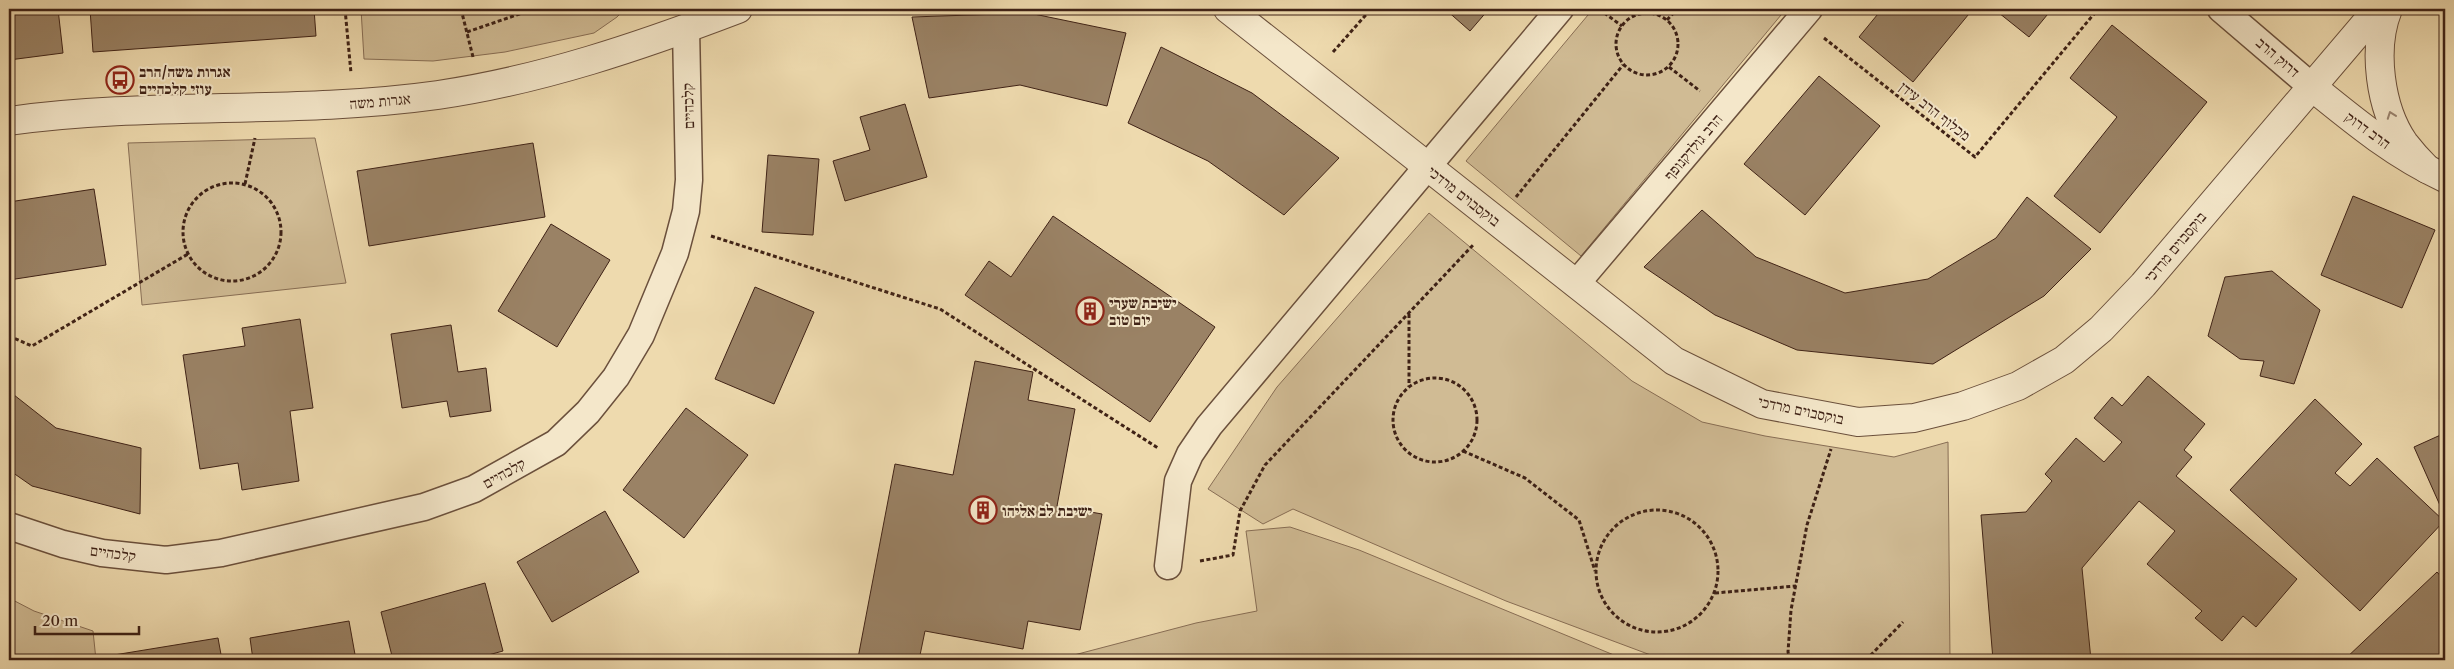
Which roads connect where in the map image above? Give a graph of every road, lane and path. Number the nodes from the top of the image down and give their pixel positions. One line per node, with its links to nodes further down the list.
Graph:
1 (345, 9): 24 (path)
2 (461, 9): 18 (path)
3 (534, 9): 18 (path)
4 (738, 9): 15 (street, אגרות משה)
5 (1228, 9): 21 (street, בוקסבוים מרדכי)
6 (1371, 9): 21 (path)
7 (1560, 9): 28 (street)
8 (1599, 9): 17 (path)
9 (1676, 9): 16 (path)
10 (2098, 9): 14 (path, מכלוף הרב עידן)
11 (2221, 9): 23 (street, דרוק הרב)
12 (2378, 9): 23 (street, בוקסבוים מרדכי)
13 (2388, 9): 29 (street, one-way to 13)
14 (1805, 14): 26 (street, הרב גולדקנופף)
15 (686, 19): 22 (street, אגרות משה); 32 (street, קלכהיים)
16 (1667, 20): 17 (path); 20 (path)
17 (1622, 26): 19 (path)
18 (467, 32): 22 (path)
19 (1623, 66): 20 (path); 31 (path)
20 (1668, 68): 26 (path)
21 (1313, 75): 28 (street, בוקסבוים מרדכי)
22 (481, 86): 24 (street, אגרות משה)
23 (2311, 86): 29 (street, הרב דרוק); 38 (street, בוקסבוים מרדכי)
24 (354, 103): 25 (street, אגרות משה)
25 (261, 108): 27 (street, אגרות משה); 30 (path)
26 (1725, 109): 34 (street, הרב גולדקנופף)
27 (9, 121)
28 (1428, 166): 31 (street, בוקסבוים מרדכי); 40 (street)
29 (2436, 173)
30 (245, 184): 33 (path); 33 (path)
31 (1496, 221): 34 (street, בוקסבוים מרדכי); 35 (path)
32 (682, 227): 40 (path); 41 (street, קלכהיים)
33 (188, 254): 36 (path)
34 (1576, 284): 38 (street, בוקסבוים מרדכי)
35 (1409, 314): 37 (path); 42 (path)
36 (9, 336)
37 (1409, 387): 39 (path); 39 (path)
38 (1840, 418): 44 (path)
39 (1463, 451): 43 (path)
40 (1184, 465): 42 (street)
41 (9, 526)
42 (1168, 566)
43 (1596, 573): 45 (path); 45 (path)
44 (1796, 586): 45 (path); 47 (path)
45 (1715, 593)
46 (1903, 622): 48 (path)
47 (1790, 660)
48 (1866, 660)

